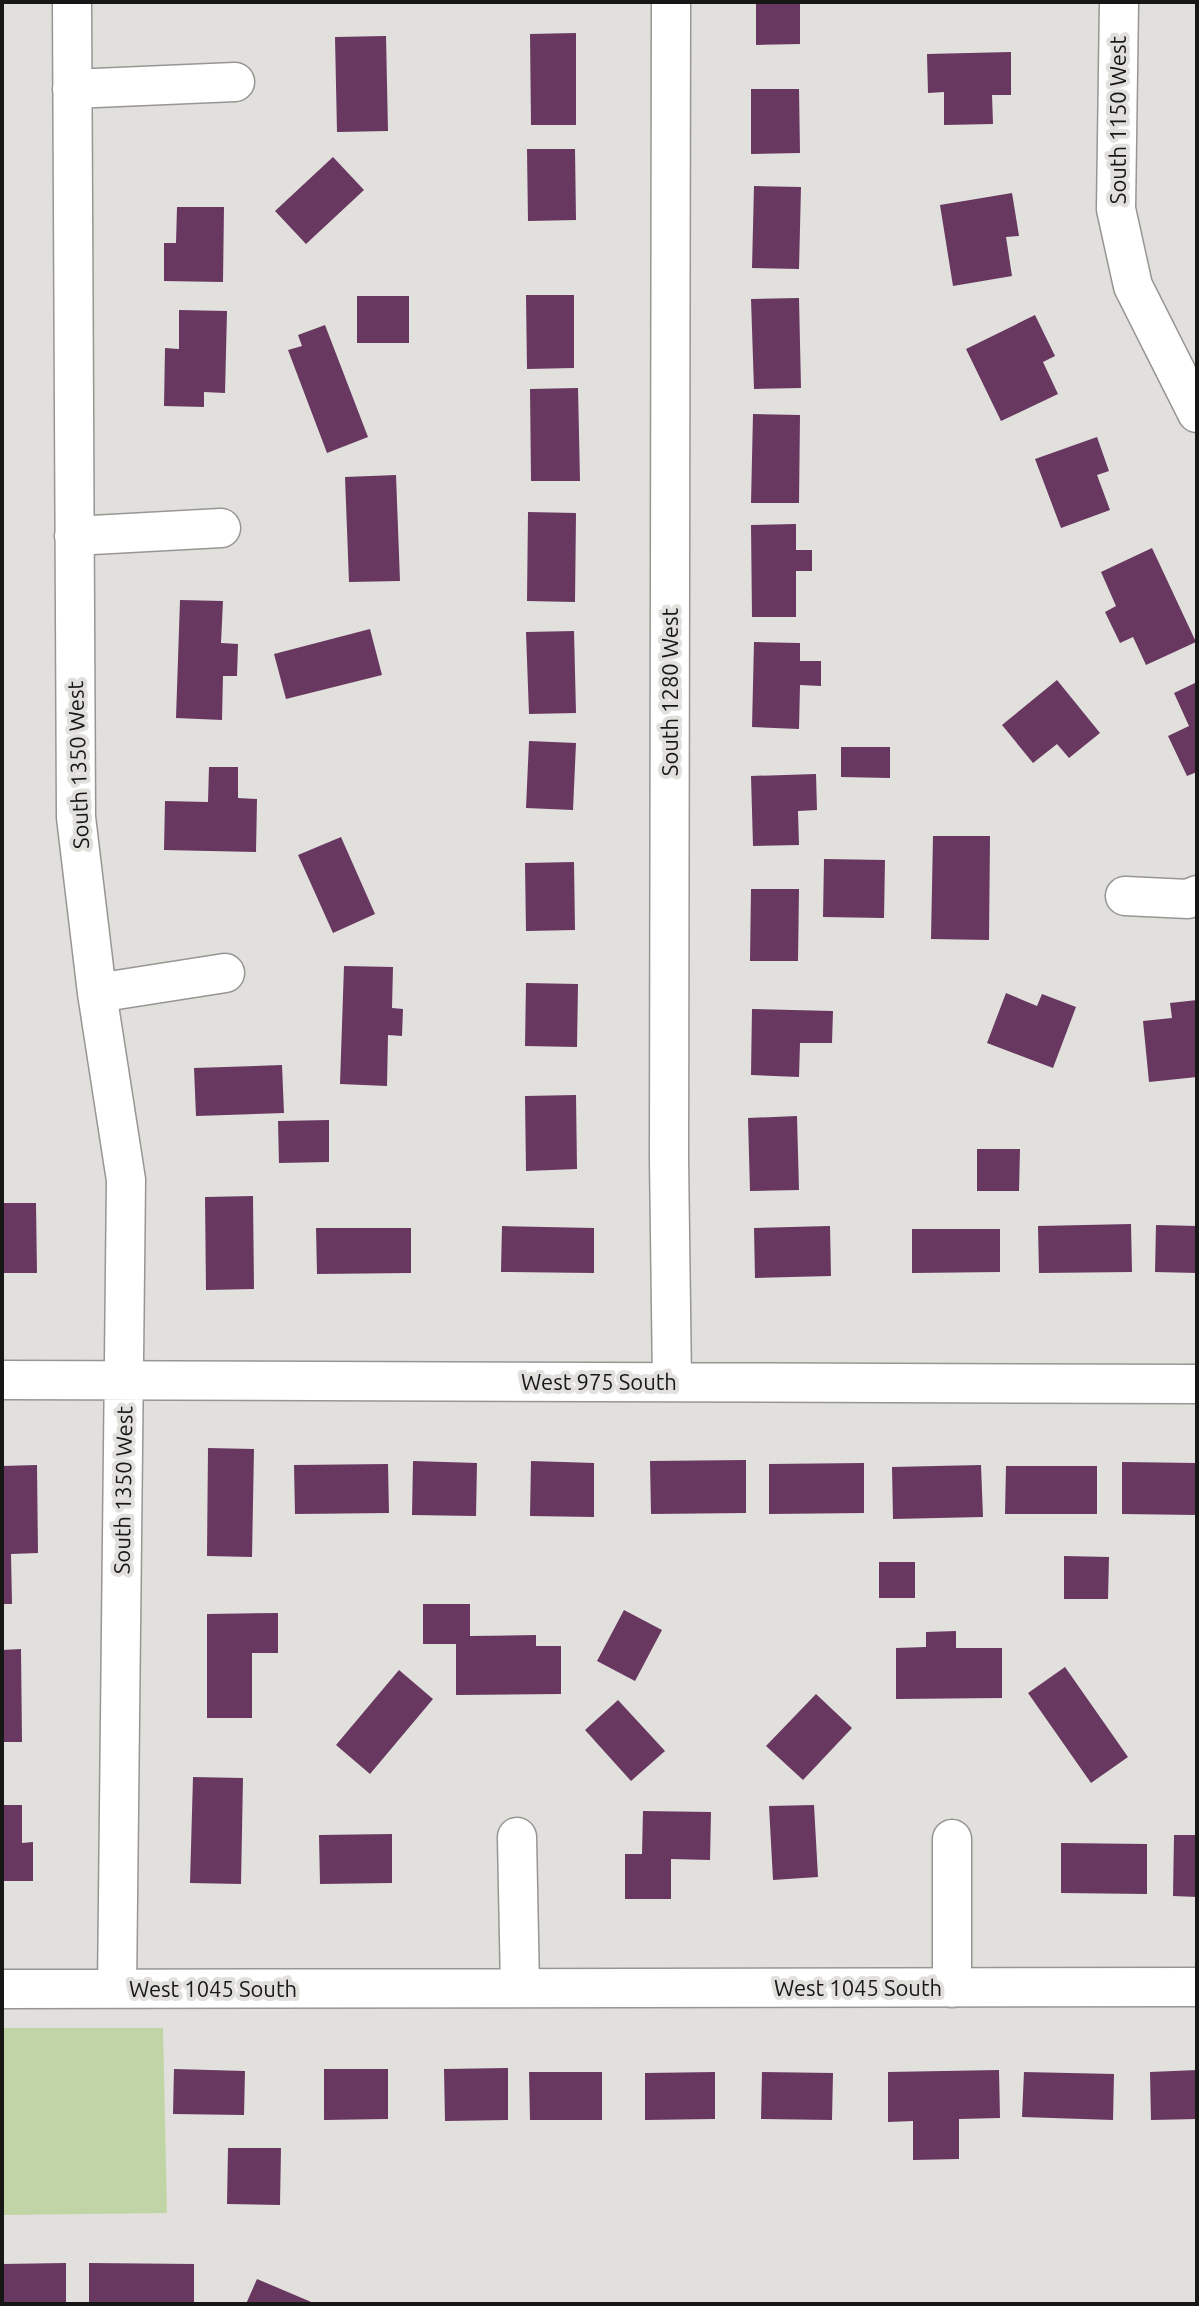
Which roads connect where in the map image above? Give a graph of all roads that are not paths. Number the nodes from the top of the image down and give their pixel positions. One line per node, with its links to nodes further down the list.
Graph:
1 (72, 2): 5 (street, South 1350 West)
2 (671, 2): 15 (street, South 1280 West)
3 (1119, 2): 6 (street, South 1150 West)
4 (235, 82): 5 (street)
5 (72, 89): 8 (street, South 1350 West)
6 (1197, 413)
7 (221, 528): 8 (street)
8 (74, 536): 12 (street, South 1350 West)
9 (1197, 895): 10 (street)
10 (1125, 896)
11 (225, 973): 12 (street)
12 (97, 993): 14 (street, South 1350 West)
13 (2, 1380): 14 (street, West 975 South)
14 (124, 1381): 15 (street, West 975 South); 23 (street, South 1350 West)
15 (672, 1382): 16 (street, West 975 South)
16 (1197, 1384)
17 (517, 1837): 20 (street)
18 (952, 1839): 21 (street)
19 (1197, 1987): 21 (street, West 1045 South)
20 (520, 1988): 21 (street, West 1045 South); 23 (street, West 1045 South)
21 (952, 1988)
22 (2, 1989): 23 (street, West 1045 South)
23 (117, 1989)

